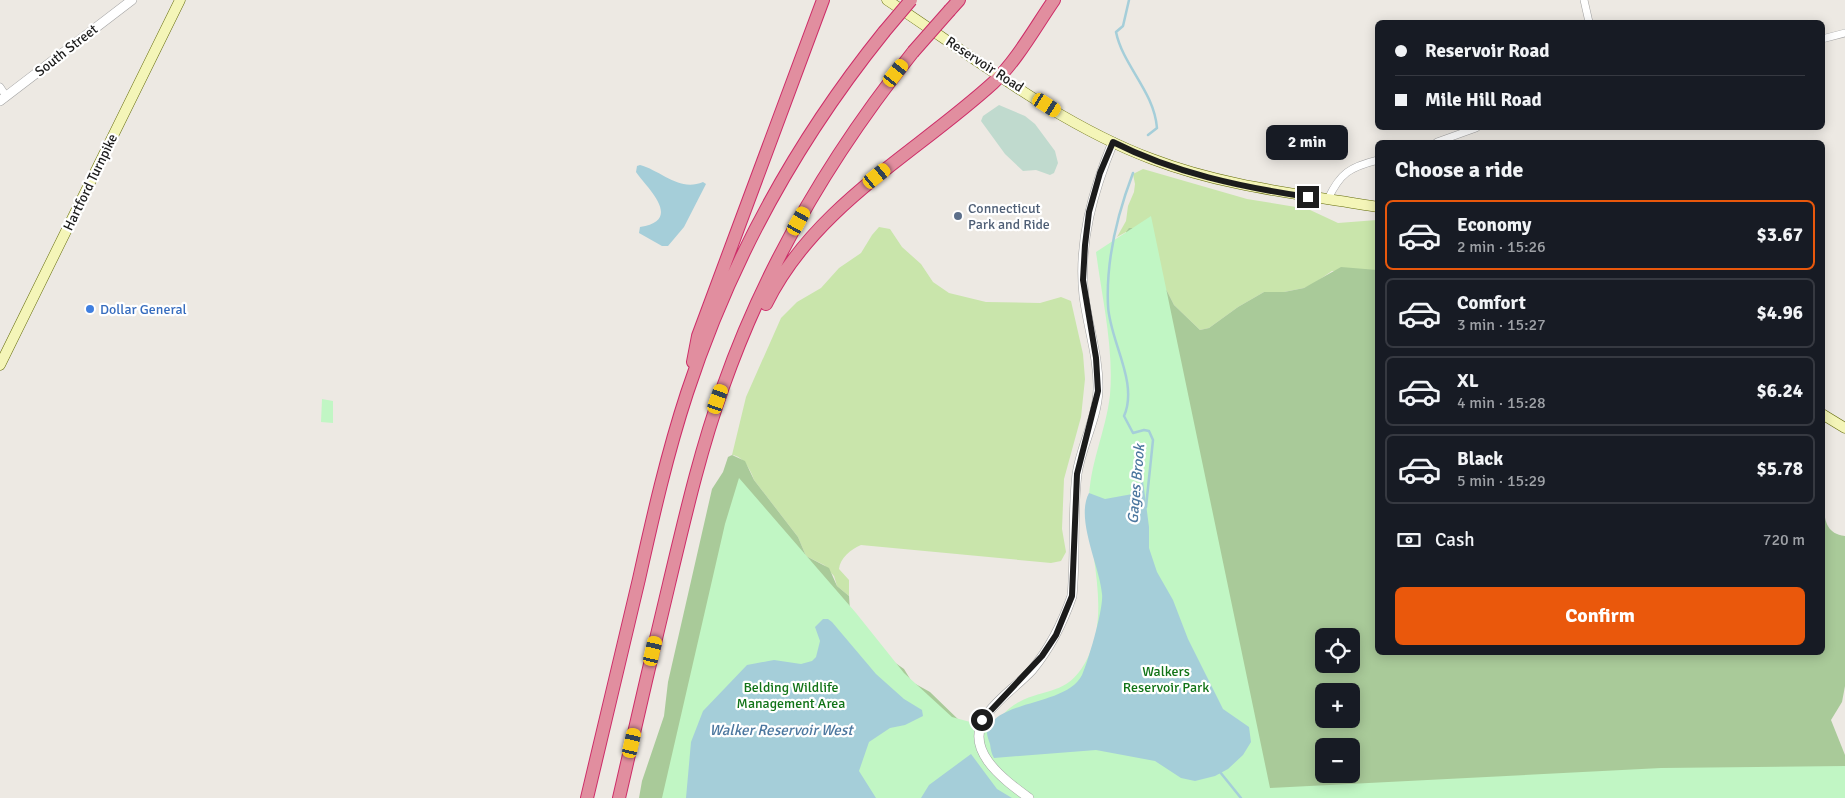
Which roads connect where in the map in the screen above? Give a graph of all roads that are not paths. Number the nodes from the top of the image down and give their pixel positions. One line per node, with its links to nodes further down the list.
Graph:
1 (180, 0): 22 (main road, Hartford Turnpike)
2 (823, 0): 23 (highway)
3 (886, 0): 12 (main road, Reservoir Road)
4 (911, 0): 23 (highway, bridge)
5 (1054, 0): 12 (highway)
6 (1584, 0): 9 (street)
7 (126, 2): 14 (street, South Street)
8 (954, 5): 21 (highway, bridge)
9 (1589, 20)
10 (1845, 33): 11 (street)
11 (1825, 38)
12 (1001, 75): 17 (main road, Reservoir Road); 21 (highway)
13 (0, 87): 14 (street)
14 (3, 98)
15 (1470, 130): 16 (street)
16 (1443, 140)
17 (1113, 142): 19 (main road, Reservoir Road); 28 (street)
18 (1375, 161): 19 (street)
19 (1328, 199): 20 (main road, Reservoir Road)
20 (1375, 207)
21 (746, 330): 27 (highway)
22 (0, 365)
23 (694, 375): 26 (highway)
24 (1825, 416): 25 (main road)
25 (1845, 428)
26 (587, 798)
27 (618, 798)
28 (1029, 798)

